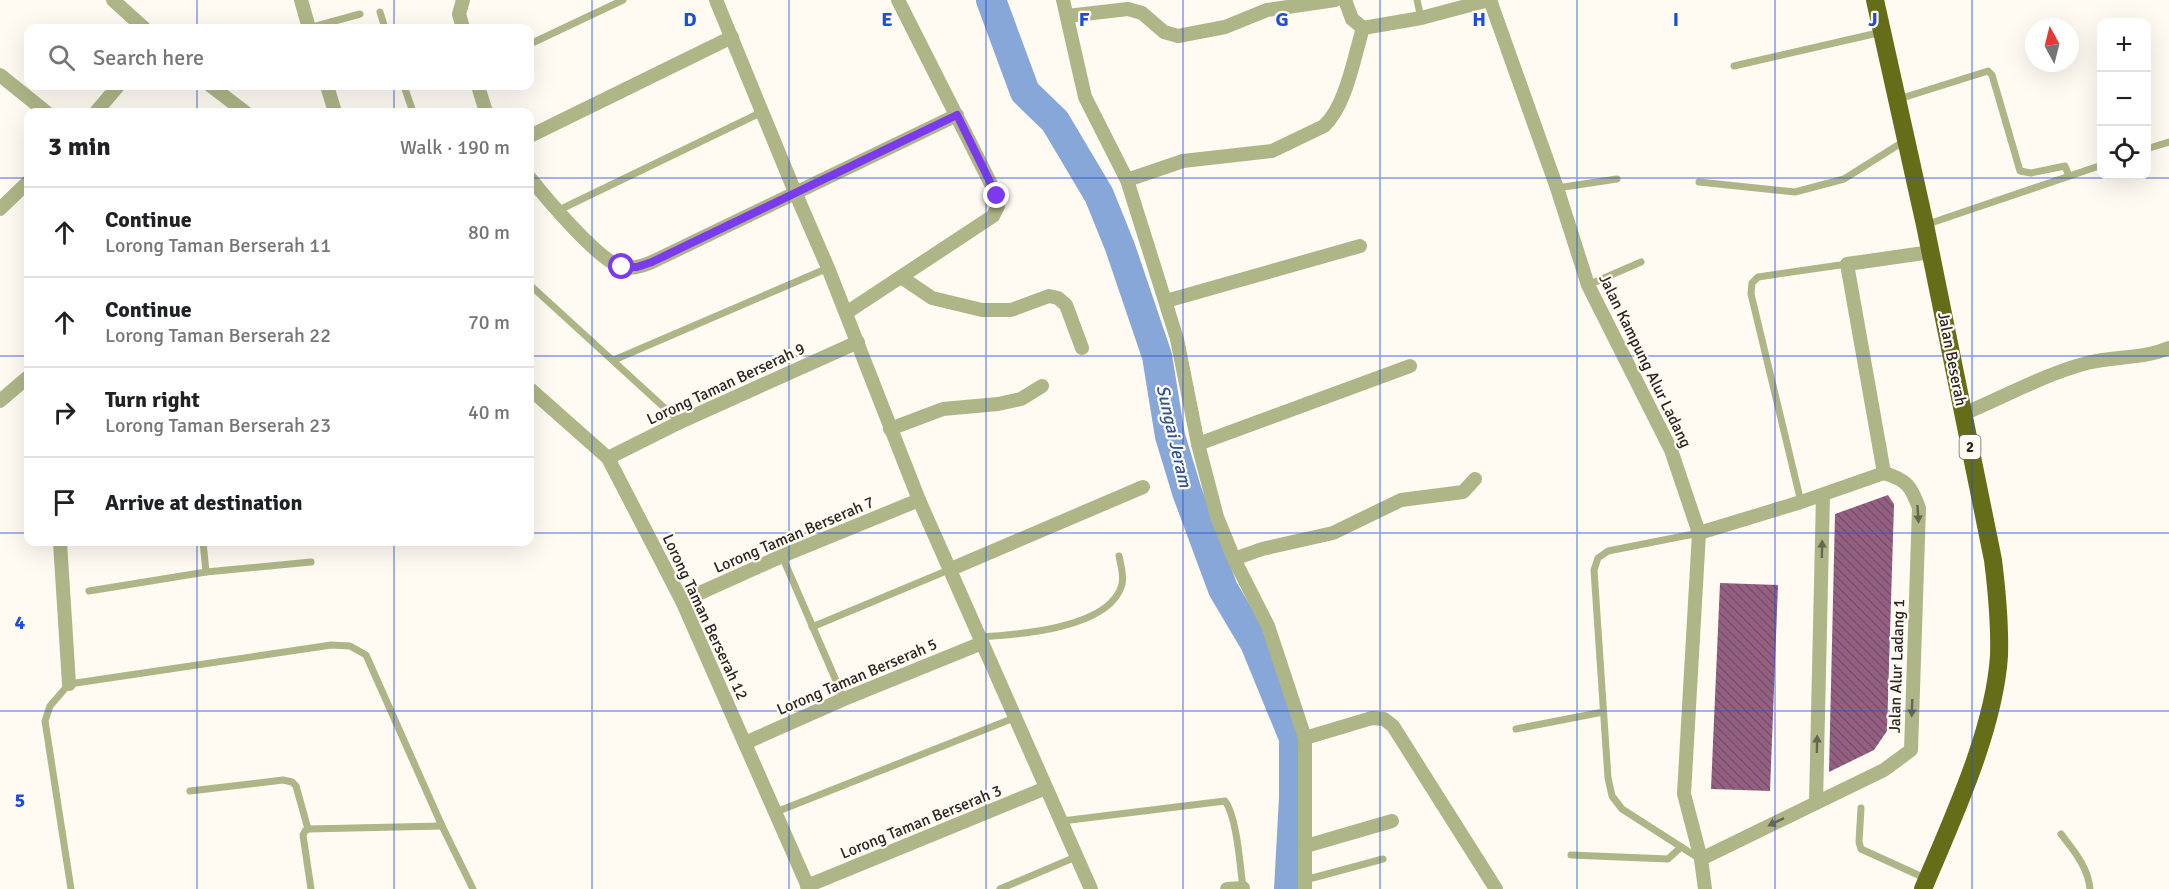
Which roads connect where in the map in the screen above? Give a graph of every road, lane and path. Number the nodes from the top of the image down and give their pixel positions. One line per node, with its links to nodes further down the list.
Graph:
1 (113, 0): 17 (street)
2 (301, 0): 18 (street)
3 (623, 0): 25 (lane)
4 (716, 0): 24 (street)
5 (898, 0): 41 (street)
6 (1063, 0): 15 (street)
7 (1335, 0): 15 (street)
8 (1345, 0): 22 (street)
9 (1417, 0): 16 (lane)
10 (1490, 0): 16 (street); 53 (street, Jalan Kampung Alur Ladang)
11 (1875, 0): 23 (highway, Jalan Beserah / 2)
12 (462, 1): 21 (street)
13 (380, 12): 20 (lane)
14 (360, 14): 19 (lane)
15 (1067, 16): 49 (street)
16 (1421, 18): 22 (street)
17 (140, 24)
18 (308, 24)
19 (324, 24)
20 (384, 24)
21 (462, 24)
22 (1363, 28): 49 (street)
23 (1882, 32): 26 (lane); 33 (highway, Jalan Beserah / 2)
24 (732, 37): 40 (street); 42 (street)
25 (534, 42)
26 (1734, 66)
27 (1, 77): 34 (street)
28 (115, 90): 35 (street)
29 (216, 90): 36 (street)
30 (328, 90): 37 (street)
31 (405, 90): 38 (lane)
32 (479, 90): 39 (street)
33 (1896, 100): 43 (highway, Jalan Beserah / 2); 47 (lane)
34 (41, 108)
35 (99, 108)
36 (240, 108)
37 (334, 108)
38 (412, 108)
39 (485, 108)
40 (762, 112): 54 (street); 56 (lane)
41 (957, 115): 54 (street); 63 (street)
42 (534, 134)
43 (1906, 140): 50 (lane); 57 (highway, Jalan Beserah / 2)
44 (2169, 141): 45 (lane)
45 (2151, 147)
46 (2097, 167): 47 (lane)
47 (2069, 176): 57 (lane)
48 (1617, 179): 53 (lane)
49 (1127, 180): 66 (street)
50 (1699, 182)
51 (534, 183): 56 (street)
52 (24, 186): 55 (street)
53 (1557, 188): 64 (street, Jalan Kampung Alur Ladang)
54 (795, 192): 56 (street); 62 (street)
55 (0, 209)
56 (557, 211)
57 (1925, 225): 59 (highway, Jalan Beserah / 2)
58 (1360, 246): 66 (street)
59 (1931, 252): 61 (street); 77 (highway, Jalan Beserah / 2)
60 (1641, 262): 64 (lane)
61 (1847, 264): 82 (street); 87 (lane)
62 (828, 268): 67 (street); 71 (lane)
63 (901, 277): 67 (street); 69 (street)
64 (1588, 285): 88 (street, Jalan Kampung Alur Ladang)
65 (534, 289): 71 (lane)
66 (1166, 301): 80 (street)
67 (846, 313): 68 (street)
68 (858, 342): 78 (street, Lorong Taman Berserah 9); 79 (street)
69 (1082, 348)
70 (2169, 348): 77 (street)
71 (614, 360): 78 (lane)
72 (1410, 366): 80 (street)
73 (24, 380): 76 (street)
74 (1042, 386): 79 (street)
75 (534, 392): 81 (street, Lorong Taman Berserah 12)
76 (0, 401)
77 (1964, 414): 125 (highway, Jalan Beserah / 2)
78 (680, 422): 81 (street, Lorong Taman Berserah 9)
79 (890, 429): 86 (street)
80 (1198, 444): 93 (street)
81 (608, 458): 98 (street, Lorong Taman Berserah 12)
82 (1884, 473): 85 (street); 110 (street, Jalan Alur Ladang 1, one-way to 110)
83 (1475, 479): 93 (street)
84 (1143, 487): 95 (street)
85 (1823, 495): 87 (street); 110 (street, one-way to 85)
86 (919, 500): 91 (street, Lorong Taman Berserah 7); 95 (street)
87 (1801, 502): 88 (street)
88 (1699, 532): 103 (lane); 123 (street, Jalan Kampung Alur Ladang)
89 (60, 546): 101 (street)
90 (203, 546): 96 (lane)
91 (782, 556): 98 (street, Lorong Taman Berserah 7); 99 (lane)
92 (1119, 556): 100 (lane)
93 (1234, 559): 106 (street)
94 (311, 562): 96 (lane)
95 (951, 569): 99 (lane); 100 (street)
96 (206, 572): 97 (lane)
97 (89, 591)
98 (682, 601): 107 (street, Lorong Taman Berserah 12)
99 (812, 627): 102 (lane)
100 (980, 640): 102 (street, Lorong Taman Berserah 5); 104 (street)
101 (69, 684): 115 (lane); 128 (lane)
102 (844, 699): 107 (street, Lorong Taman Berserah 5)
103 (1603, 712): 105 (lane); 119 (lane)
104 (1014, 718): 108 (street); 112 (lane)
105 (1516, 729)
106 (1305, 738): 118 (street); 134 (street)
107 (745, 742): 112 (street, Lorong Taman Berserah 12)
108 (1046, 788): 113 (street); 126 (street, Lorong Taman Berserah 3)
109 (190, 791): 116 (lane)
110 (1816, 803): 123 (street, Jalan Alur Ladang 1, one-way to 123)
111 (1861, 808): 125 (lane)
112 (776, 812): 126 (street, Lorong Taman Berserah 12)
113 (1062, 820): 121 (street); 127 (lane)
114 (1392, 821): 118 (street)
115 (442, 826): 116 (lane); 130 (lane)
116 (308, 829): 129 (lane)
117 (2061, 834): 136 (lane)
118 (1306, 846): 124 (street)
119 (1681, 847): 120 (lane); 123 (lane)
120 (1571, 855)
121 (1078, 856): 131 (lane); 132 (street)
122 (1383, 859): 124 (lane)
123 (1701, 859): 135 (street, Jalan Kampung Alur Ladang)
124 (1305, 884)
125 (1925, 884)
126 (808, 888)
127 (1243, 888): 133 (street)
128 (71, 889)
129 (311, 889)
130 (473, 889)
131 (1000, 889)
132 (1091, 889)
133 (1227, 889)
134 (1496, 889)
135 (1705, 889)
136 (2090, 889)

